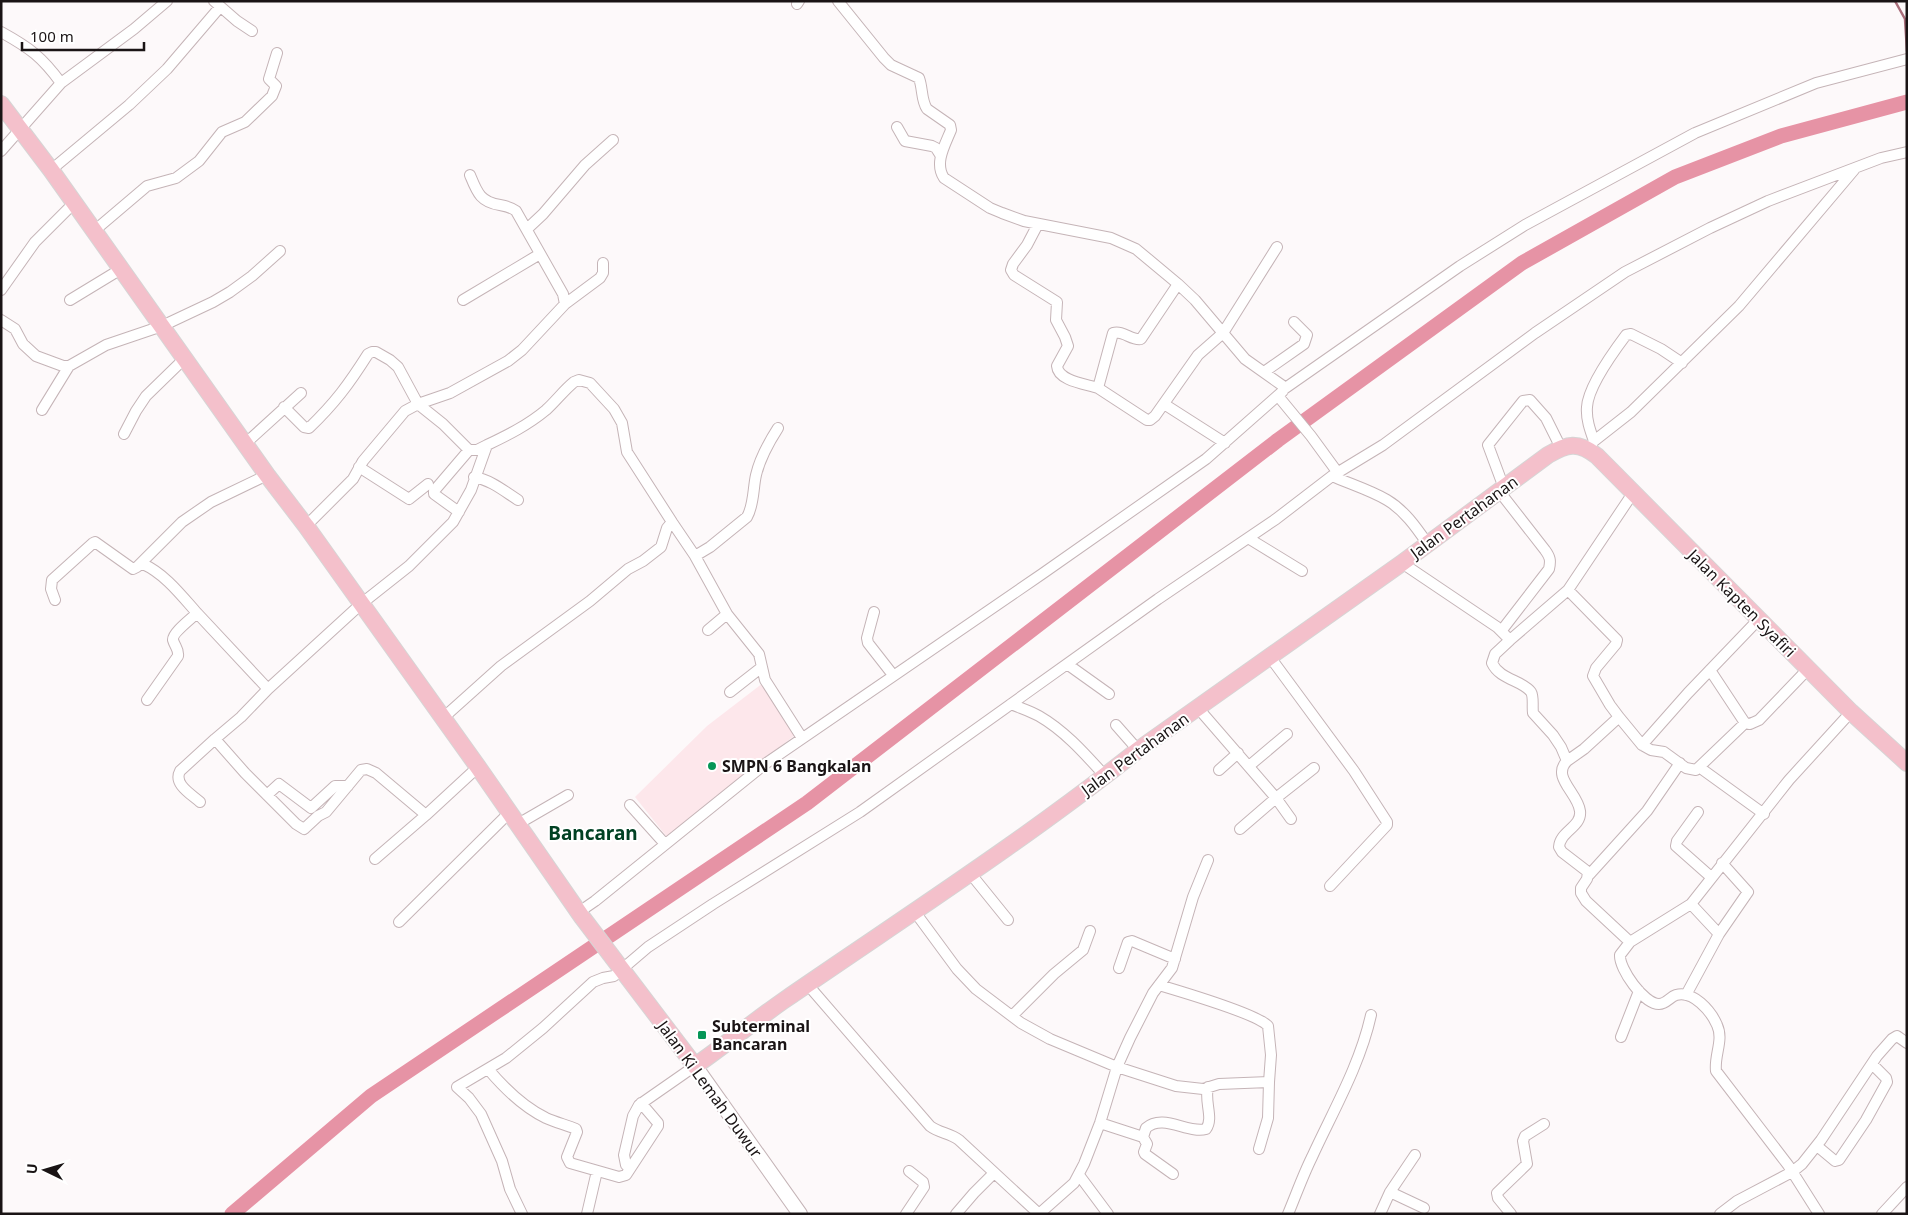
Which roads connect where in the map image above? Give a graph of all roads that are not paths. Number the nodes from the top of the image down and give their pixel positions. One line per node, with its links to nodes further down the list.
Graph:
1 (167, 1): 8 (street)
2 (838, 1): 15 (street)
3 (217, 4): 4 (street); 17 (street)
4 (252, 30)
5 (1, 32): 8 (street)
6 (277, 52): 22 (street)
7 (1907, 59): 43 (street)
8 (61, 83): 11 (street)
9 (1, 104): 11 (highway, Jalan Ki Lemah Duwur)
10 (897, 127): 15 (street)
11 (20, 130): 13 (street); 17 (highway, Jalan Ki Lemah Duwur)
12 (613, 140): 21 (street)
13 (1, 151)
14 (1907, 152): 16 (street)
15 (941, 156): 20 (street)
16 (1855, 168): 38 (street); 56 (street)
17 (51, 170): 19 (highway, Jalan Ki Lemah Duwur)
18 (470, 175): 21 (street)
19 (74, 203): 22 (highway, Jalan Ki Lemah Duwur); 29 (street)
20 (1038, 224): 28 (street); 41 (street)
21 (526, 229): 25 (street)
22 (94, 231): 27 (highway, Jalan Ki Lemah Duwur)
23 (1277, 247): 36 (street)
24 (280, 251): 35 (street)
25 (540, 254): 31 (street); 32 (street)
26 (603, 263): 32 (street)
27 (121, 269): 30 (street); 35 (highway, Jalan Ki Lemah Duwur)
28 (1178, 284): 36 (street); 41 (street)
29 (1, 290)
30 (70, 300)
31 (463, 300)
32 (565, 304): 44 (street)
33 (1, 320): 39 (street)
34 (1294, 322): 40 (street)
35 (162, 326): 37 (highway, Jalan Ki Lemah Duwur); 39 (street)
36 (1223, 333): 40 (street); 45 (street)
37 (184, 359): 49 (street); 50 (highway, Jalan Ki Lemah Duwur)
38 (1682, 363): 53 (street); 53 (street)
39 (69, 366): 47 (street)
40 (1264, 372): 43 (street)
41 (1098, 388): 45 (street)
42 (301, 394): 46 (street)
43 (1282, 396): 51 (street); 56 (street)
44 (418, 404): 46 (street); 54 (street); 55 (street)
45 (1164, 404): 51 (street)
46 (284, 407): 50 (street)
47 (42, 410)
48 (778, 428): 68 (street)
49 (124, 434)
50 (246, 443): 57 (highway, Jalan Ki Lemah Duwur)
51 (1225, 443): 87 (street)
52 (487, 445): 54 (street); 58 (street); 64 (street)
53 (1580, 446): 60 (highway, Jalan Pertahanan); 60 (street); 61 (highway, Jalan Kapten Syafiri)
54 (469, 450): 63 (street)
55 (359, 467): 59 (street); 65 (street)
56 (1335, 474): 66 (street); 67 (street)
57 (267, 475): 65 (highway, Jalan Ki Lemah Duwur); 70 (street)
58 (474, 477): 62 (street); 63 (street)
59 (428, 484)
60 (1501, 489): 67 (highway, Jalan Pertahanan); 80 (street)
61 (1633, 493): 72 (street); 78 (highway, Jalan Kapten Syafiri)
62 (518, 500)
63 (459, 512): 74 (street)
64 (672, 522): 68 (street); 96 (street)
65 (306, 526): 74 (highway, Jalan Ki Lemah Duwur)
66 (1248, 538): 71 (street); 83 (street)
67 (1427, 543): 69 (highway, Jalan Pertahanan)
68 (695, 556): 77 (street)
69 (1402, 563): 80 (street); 82 (highway, Jalan Pertahanan)
70 (143, 564): 73 (street); 76 (street)
71 (1302, 571)
72 (1568, 590): 81 (street); 95 (street)
73 (55, 600)
74 (361, 604): 88 (street); 96 (highway, Jalan Ki Lemah Duwur)
75 (874, 612): 87 (street)
76 (197, 613): 88 (street); 91 (street)
77 (727, 614): 79 (street); 84 (street)
78 (1759, 619): 85 (highway, Jalan Kapten Syafiri); 86 (street)
79 (708, 630)
80 (1502, 630): 81 (street)
81 (1510, 640): 105 (street)
82 (1270, 656): 93 (highway, Jalan Pertahanan); 133 (street)
83 (1067, 664): 90 (street); 92 (street)
84 (762, 667): 89 (street); 100 (street)
85 (1808, 669): 94 (highway, Jalan Kapten Syafiri); 97 (street)
86 (1710, 670): 97 (street); 102 (street)
87 (893, 675): 100 (street)
88 (268, 689): 101 (street)
89 (730, 692)
90 (1109, 694)
91 (147, 700)
92 (1010, 704): 113 (street); 143 (street)
93 (1198, 708): 103 (highway, Jalan Pertahanan); 104 (street)
94 (1851, 712): 107 (highway, Jalan Kapten Syafiri); 121 (street)
95 (1619, 717): 102 (street); 105 (street)
96 (443, 718): 109 (highway, Jalan Ki Lemah Duwur)
97 (1745, 723): 110 (street)
98 (1116, 725): 103 (street)
99 (1287, 734): 108 (street)
100 (802, 738): 126 (street)
101 (215, 739): 115 (street); 118 (street)
102 (1642, 745): 106 (street)
103 (1138, 750): 113 (highway, Jalan Pertahanan)
104 (1238, 753): 108 (street); 112 (street)
105 (1567, 761): 131 (street)
106 (1680, 763): 110 (street); 131 (street)
107 (1907, 763)
108 (1249, 766): 117 (street)
109 (478, 767): 122 (street); 123 (highway, Jalan Ki Lemah Duwur)
110 (1699, 767): 121 (street)
111 (1314, 768): 117 (street)
112 (1219, 770)
113 (1105, 776): 130 (highway, Jalan Pertahanan)
114 (348, 786): 115 (street); 115 (street); 122 (street)
115 (267, 795)
116 (568, 795): 123 (street)
117 (1276, 798): 124 (street); 125 (street)
118 (200, 802)
119 (630, 805): 126 (street)
120 (1698, 812): 132 (street)
121 (1764, 814): 129 (street)
122 (426, 815): 127 (street)
123 (514, 818): 136 (highway, Jalan Ki Lemah Duwur); 138 (street)
124 (1291, 819)
125 (1240, 829)
126 (665, 844): 136 (street)
127 (375, 859)
128 (1208, 860): 142 (street)
129 (1722, 864): 132 (street); 140 (street)
130 (970, 873): 135 (highway, Jalan Pertahanan); 137 (street)
131 (1589, 875): 141 (street)
132 (1711, 877): 134 (street)
133 (1330, 886)
134 (1691, 904): 140 (street); 141 (street)
135 (915, 912): 145 (highway, Jalan Pertahanan); 150 (street)
136 (580, 915): 143 (highway, Jalan Ki Lemah Duwur)
137 (1008, 920)
138 (400, 922)
139 (1090, 931): 150 (street)
140 (1719, 934): 148 (street)
141 (1630, 942): 147 (street)
142 (1174, 959): 144 (street); 146 (street)
143 (620, 968): 154 (highway, Jalan Ki Lemah Duwur); 156 (street)
144 (1119, 968)
145 (808, 985): 154 (highway, Jalan Pertahanan); 170 (street)
146 (1160, 985): 155 (street); 157 (street)
147 (1639, 991): 148 (street); 151 (street)
148 (1686, 995): 169 (street)
149 (1372, 1015): 183 (street)
150 (1012, 1016): 155 (street)
151 (1621, 1038)
152 (1907, 1043): 153 (street)
153 (1872, 1064): 163 (street); 163 (street)
154 (695, 1066): 159 (street); 178 (main road, Jalan Ki Lemah Duwur)
155 (1117, 1067): 158 (street); 160 (street)
156 (488, 1069): 167 (street); 176 (street)
157 (1269, 1082): 158 (street); 164 (street)
158 (1208, 1087): 162 (street)
159 (641, 1103): 166 (street); 166 (street)
160 (1100, 1123): 162 (street); 172 (street)
161 (1544, 1124): 185 (street)
162 (1143, 1137): 171 (street)
163 (1817, 1146): 169 (street)
164 (1259, 1149)
165 (1415, 1154): 174 (street)
166 (630, 1168): 167 (street)
167 (598, 1171): 177 (street)
168 (909, 1171): 179 (street)
169 (1792, 1172): 186 (street); 187 (street)
170 (994, 1173): 180 (street); 181 (street)
171 (1173, 1174)
172 (1079, 1175): 181 (street); 182 (street)
173 (1907, 1187): 188 (street)
174 (1390, 1192): 175 (street); 184 (street)
175 (1424, 1208)
176 (522, 1214)
177 (587, 1214)
178 (800, 1214)
179 (906, 1214)
180 (956, 1214)
181 (1039, 1214)
182 (1108, 1214)
183 (1288, 1214)
184 (1380, 1214)
185 (1511, 1214)
186 (1720, 1214)
187 (1819, 1214)
188 (1882, 1214)

